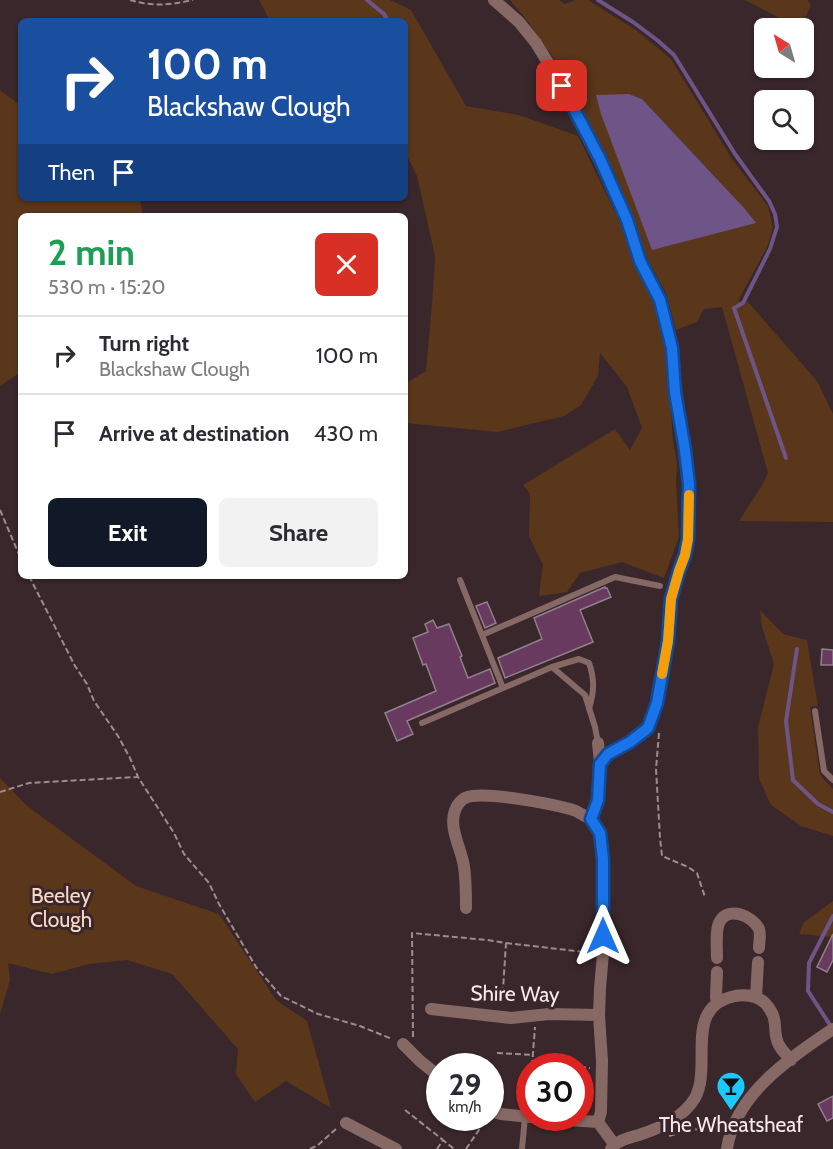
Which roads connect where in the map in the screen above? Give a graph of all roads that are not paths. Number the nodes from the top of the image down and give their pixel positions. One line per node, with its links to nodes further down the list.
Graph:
1 (494, 0): 11 (street)
2 (460, 580): 4 (lane)
3 (660, 586): 4 (lane)
4 (482, 635): 6 (lane)
5 (552, 667): 6 (lane); 7 (lane); 7 (lane)
6 (503, 688): 9 (lane)
7 (589, 709): 10 (lane)
8 (815, 711): 12 (lane)
9 (422, 723)
10 (598, 743): 11 (street)
11 (600, 764): 13 (street)
12 (833, 780)
13 (591, 819): 14 (street); 22 (street)
14 (466, 908)
15 (759, 948): 16 (street)
16 (717, 958)
17 (758, 962): 19 (street)
18 (717, 972): 20 (street)
19 (756, 997): 20 (street); 25 (street)
20 (717, 1003): 31 (street)
21 (431, 1009): 22 (street, Shire Way)
22 (599, 1015): 28 (street)
23 (831, 1031): 25 (street)
24 (403, 1044): 26 (street)
25 (790, 1060): 34 (street)
26 (426, 1065)
27 (594, 1122): 28 (street)
28 (598, 1122): 31 (street)
29 (346, 1123): 32 (street)
30 (525, 1131): 33 (lane)
31 (612, 1147)
32 (396, 1149)
33 (522, 1149)
34 (727, 1149)

